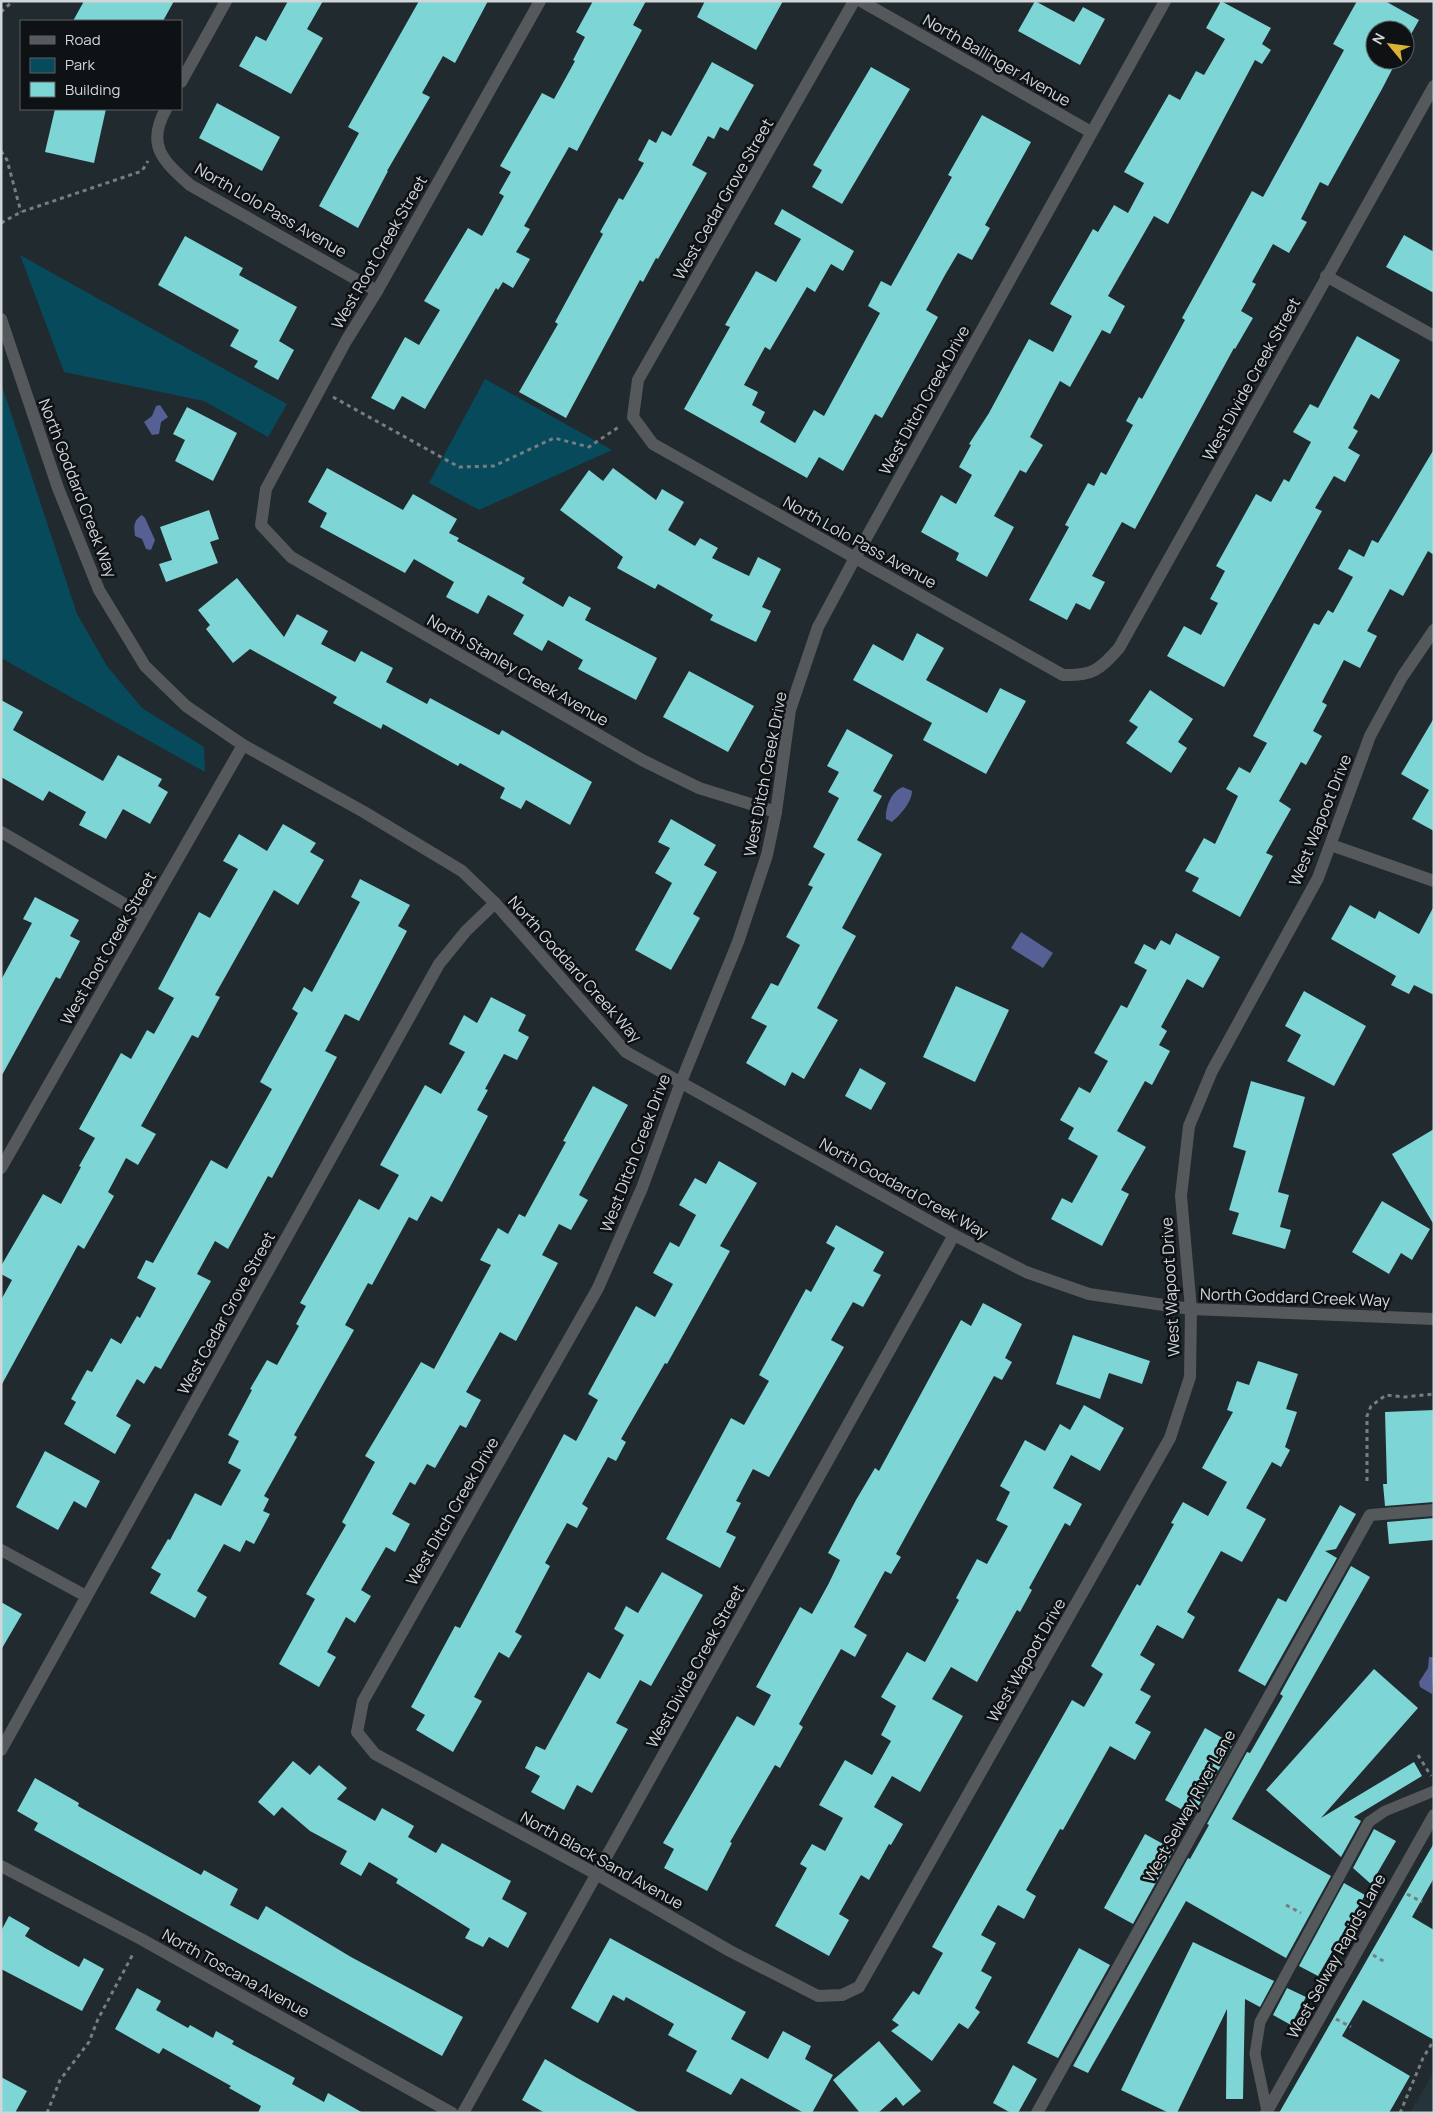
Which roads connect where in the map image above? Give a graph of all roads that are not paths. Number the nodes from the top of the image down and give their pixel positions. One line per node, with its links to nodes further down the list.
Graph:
1 (226, 1): 6 (street)
2 (540, 1): 11 (street, West Root Creek Street)
3 (854, 1): 14 (street, West Cedar Grove Street)
4 (861, 1): 9 (street, North Ballinger Avenue)
5 (1165, 1): 9 (street, West Ditch Creek Drive)
6 (182, 80)
7 (1434, 86): 10 (street, West Divide Creek Street)
8 (165, 110): 11 (street, North Lolo Pass Avenue)
9 (1091, 132): 16 (street, West Ditch Creek Drive)
10 (1326, 276): 13 (street); 18 (street, West Divide Creek Street)
11 (377, 291): 15 (street, West Root Creek Street)
12 (1, 319): 19 (street, North Goddard Creek Way)
13 (1434, 336)
14 (633, 417): 16 (street, North Lolo Pass Avenue)
15 (261, 525): 20 (street, North Stanley Creek Avenue)
16 (855, 558): 18 (street, North Lolo Pass Avenue); 20 (street, West Ditch Creek Drive)
17 (1434, 630): 22 (street, West Wapoot Drive)
18 (1084, 676)
19 (243, 745): 24 (street, North Goddard Creek Way); 25 (street, West Root Creek Street)
20 (776, 812): 26 (street, West Ditch Creek Drive)
21 (1, 832): 25 (street)
22 (1331, 845): 23 (street); 29 (street, West Wapoot Drive)
23 (1434, 881)
24 (495, 904): 26 (street, North Goddard Creek Way); 33 (street, West Cedar Grove Street)
25 (145, 916): 27 (street, West Root Creek Street)
26 (680, 1082): 28 (street, North Goddard Creek Way); 34 (street, West Ditch Creek Drive)
27 (1, 1168)
28 (954, 1235): 29 (street, North Goddard Creek Way); 39 (street, West Divide Creek Street)
29 (1190, 1309): 30 (street, North Goddard Creek Way); 40 (street, West Wapoot Drive)
30 (1434, 1319)
31 (1434, 1510): 44 (street, West Selway River Lane)
32 (1, 1550): 33 (street)
33 (86, 1596): 35 (street, West Cedar Grove Street)
34 (357, 1732): 39 (street, North Black Sand Avenue)
35 (1, 1750)
36 (1434, 1792): 41 (lane)
37 (1434, 1815): 41 (street, West Selway Rapids Lane)
38 (1, 1866): 42 (street, North Toscana Avenue)
39 (598, 1875): 40 (street, North Black Sand Avenue); 43 (street, West Divide Creek Street)
40 (842, 1996)
41 (1267, 2112)
42 (452, 2113)
43 (463, 2113)
44 (1037, 2113)

